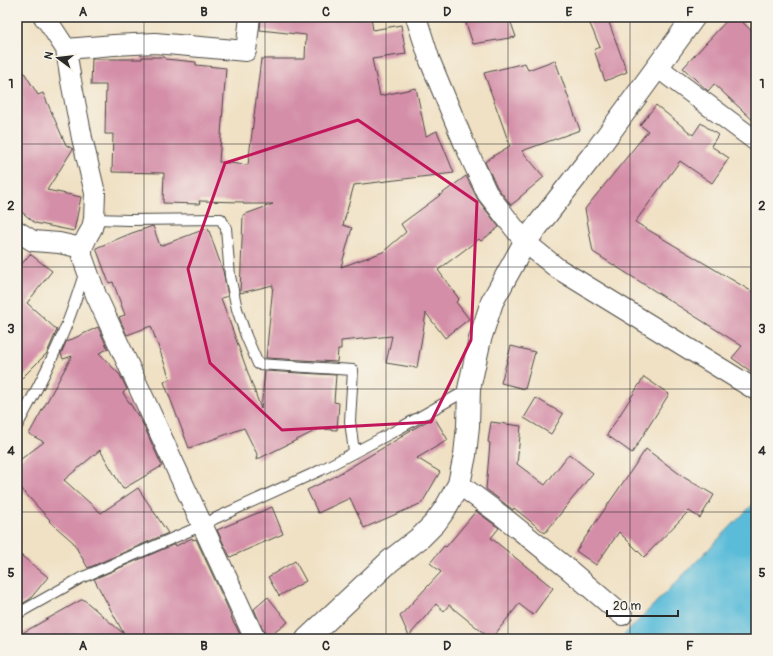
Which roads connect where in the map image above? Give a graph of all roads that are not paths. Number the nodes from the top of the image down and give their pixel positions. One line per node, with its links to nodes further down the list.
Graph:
1 (44, 17): 5 (street)
2 (250, 17): 5 (street)
3 (416, 17): 10 (street)
4 (694, 17): 6 (street)
5 (66, 49): 8 (street)
6 (657, 67): 7 (street); 10 (street)
7 (756, 141)
8 (94, 219): 11 (street); 15 (lane)
9 (17, 231): 11 (street)
10 (525, 242): 12 (street); 13 (street)
11 (84, 257): 14 (lane); 17 (street)
12 (469, 389): 15 (lane); 16 (street)
13 (756, 390)
14 (17, 426)
15 (354, 452): 17 (lane)
16 (459, 484): 19 (street); 21 (street)
17 (203, 525): 18 (lane); 20 (street)
18 (17, 614)
19 (622, 615)
20 (255, 639)
21 (307, 639)

